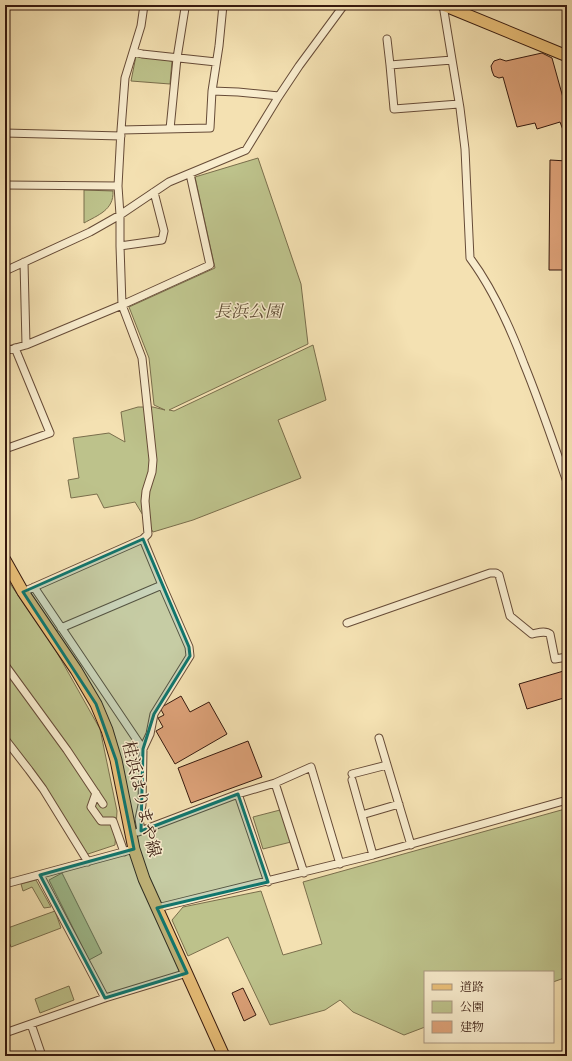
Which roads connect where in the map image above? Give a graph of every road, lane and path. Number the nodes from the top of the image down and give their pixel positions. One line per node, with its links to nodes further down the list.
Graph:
1 (144, 5): 7 (street)
2 (223, 5): 11 (street)
3 (344, 5): 14 (street)
4 (443, 5): 8 (main road); 10 (street)
5 (185, 8): 9 (street)
6 (387, 39): 12 (street)
7 (134, 52): 9 (street); 17 (street)
8 (567, 56)
9 (177, 58): 11 (street); 16 (street)
10 (452, 60): 12 (street); 15 (street)
11 (216, 62): 13 (street)
12 (390, 65): 15 (street)
13 (212, 91): 14 (street); 16 (street)
14 (279, 96): 19 (street)
15 (459, 104): 32 (street)
16 (170, 129): 17 (street)
17 (121, 133): 18 (street); 21 (street)
18 (5, 134)
19 (190, 174): 22 (street); 27 (street)
20 (5, 184): 21 (street)
21 (118, 186): 23 (street)
22 (154, 192): 23 (street); 24 (street)
23 (120, 214): 24 (street); 25 (street)
24 (120, 246): 27 (street)
25 (24, 262): 26 (street); 28 (street)
26 (5, 271)
27 (122, 305): 28 (street); 33 (street)
28 (26, 345): 29 (street)
29 (15, 348): 30 (street); 31 (street)
30 (5, 352)
31 (5, 449)
32 (567, 482)
33 (143, 539): 35 (street); 36 (street)
34 (5, 560): 37 (main road, 桂浜はりまや線)
35 (162, 585): 39 (street); 44 (street)
36 (34, 587): 37 (street); 39 (street)
37 (23, 592): 54 (main road, 桂浜はりまや線)
38 (347, 623): 40 (street)
39 (61, 628): 44 (street)
40 (567, 657)
41 (5, 665): 47 (street)
42 (379, 738): 45 (street)
43 (5, 739): 58 (street)
44 (143, 749): 53 (street)
45 (387, 765): 51 (street); 57 (street)
46 (275, 783): 48 (street); 59 (street); 60 (street)
47 (96, 793): 50 (street); 56 (street)
48 (238, 794): 53 (street); 62 (street)
49 (567, 800): 55 (street)
50 (104, 804)
51 (399, 804): 52 (street); 55 (street)
52 (365, 814)
53 (141, 831): 54 (street)
54 (131, 835): 56 (main road, 桂浜はりまや線)
55 (410, 846): 57 (street)
56 (129, 851): 58 (street); 64 (main road, 桂浜はりまや線)
57 (373, 856): 59 (street)
58 (88, 862): 61 (street)
59 (340, 864): 60 (street)
60 (304, 873): 62 (street)
61 (40, 875): 63 (street); 66 (street)
62 (268, 882): 64 (street)
63 (5, 884)
64 (157, 908): 65 (main road, 桂浜はりまや線)
65 (187, 974): 66 (street); 70 (main road, 桂浜はりまや線)
66 (105, 998): 67 (street)
67 (31, 1024): 68 (street); 69 (street)
68 (5, 1033)
69 (42, 1056)
70 (224, 1056)

